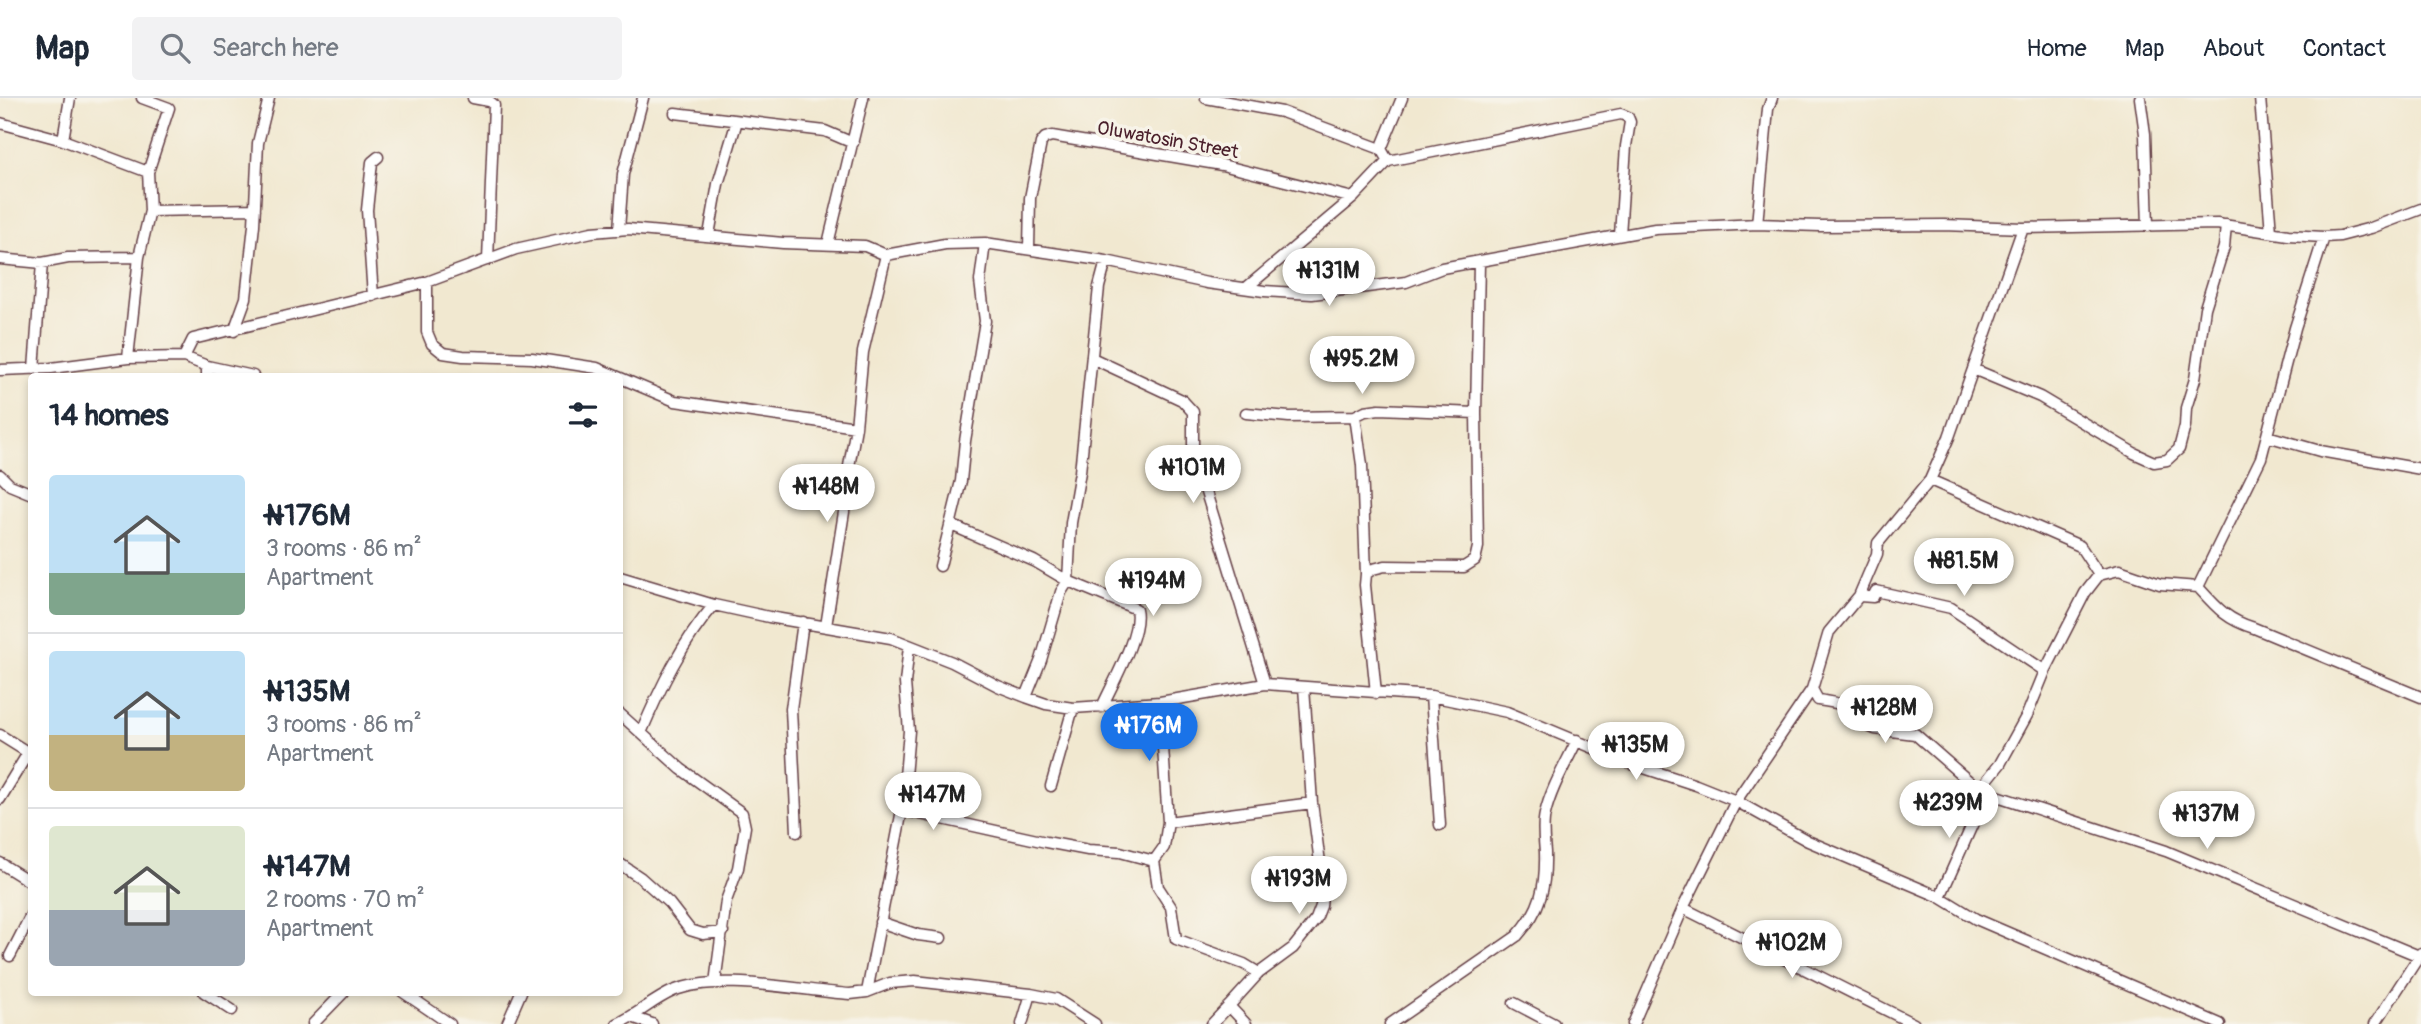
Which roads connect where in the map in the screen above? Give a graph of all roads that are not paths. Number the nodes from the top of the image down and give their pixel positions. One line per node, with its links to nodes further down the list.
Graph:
1 (70, 98): 15 (street)
2 (142, 98): 20 (street)
3 (270, 98): 22 (street)
4 (473, 98): 40 (street)
5 (643, 98): 29 (street)
6 (863, 98): 16 (street)
7 (1206, 98): 17 (street)
8 (1402, 98): 17 (street)
9 (1772, 98): 25 (street)
10 (2140, 98): 27 (street)
11 (2260, 98): 30 (street)
12 (675, 113): 13 (street)
13 (737, 121): 16 (street); 31 (street)
14 (0, 123): 15 (street)
15 (63, 140): 20 (street)
16 (853, 143): 35 (street)
17 (1381, 149): 19 (street)
18 (378, 158): 46 (street)
19 (1388, 161): 21 (street); 32 (street)
20 (148, 172): 24 (street)
21 (1353, 198): 36 (street, Oluwatosin Street); 45 (street)
22 (255, 209): 24 (street); 47 (street)
23 (2421, 209): 33 (street)
24 (149, 211): 38 (street)
25 (1757, 224): 28 (street); 32 (street)
26 (2226, 225): 27 (street); 30 (street); 52 (street)
27 (2148, 226): 28 (street)
28 (2023, 228): 52 (street)
29 (619, 230): 31 (street); 40 (street)
30 (2270, 232): 33 (street)
31 (709, 235): 35 (street)
32 (1619, 235): 43 (street)
33 (2324, 237): 62 (street)
34 (985, 243): 36 (street); 37 (street); 67 (street)
35 (828, 244): 37 (street)
36 (1029, 249): 41 (street)
37 (886, 256): 61 (street)
38 (139, 257): 42 (street); 49 (street)
39 (0, 259): 42 (street)
40 (488, 260): 44 (street)
41 (1106, 261): 45 (street); 50 (street)
42 (42, 263): 51 (street)
43 (1479, 263): 45 (street); 59 (street)
44 (427, 282): 46 (street); 56 (street)
45 (1246, 288)
46 (373, 296): 47 (street)
47 (234, 331): 48 (street)
48 (184, 357): 49 (street); 54 (street)
49 (128, 358): 51 (street)
50 (1092, 358): 72 (street); 80 (street)
51 (34, 369): 53 (street)
52 (1973, 369): 65 (street)
53 (0, 370)
54 (207, 371): 55 (street)
55 (225, 373)
56 (609, 373)
57 (623, 379): 61 (street)
58 (1246, 413): 60 (street)
59 (1476, 413): 60 (street); 69 (street)
60 (1355, 416): 69 (street)
61 (856, 427): 77 (street)
62 (2267, 436): 63 (street); 73 (street)
63 (2421, 469)
64 (0, 475): 66 (street)
65 (1930, 480): 70 (street); 74 (street)
66 (28, 492)
67 (951, 525): 68 (street); 72 (street)
68 (940, 566)
69 (1366, 574): 83 (street)
70 (2099, 575): 73 (street); 79 (street)
71 (623, 578): 75 (street)
72 (1068, 581): 85 (street); 88 (street)
73 (2198, 587): 86 (street)
74 (1859, 596): 79 (street); 82 (street)
75 (714, 605): 76 (street); 91 (street)
76 (803, 622): 77 (street); 104 (street)
77 (826, 626): 78 (street)
78 (909, 646): 85 (street); 101 (street)
79 (2045, 671): 97 (street)
80 (1265, 684): 81 (street); 87 (street)
81 (1304, 687): 83 (street); 100 (street)
82 (1812, 689): 97 (street); 99 (street)
83 (1376, 693): 84 (street)
84 (1431, 696): 93 (street); 103 (street)
85 (1026, 697): 89 (street)
86 (2421, 697)
87 (1160, 702): 88 (street); 102 (street)
88 (1102, 707): 89 (street)
89 (1073, 708): 96 (street)
90 (623, 718): 91 (street)
91 (641, 733): 113 (street)
92 (0, 735): 94 (street)
93 (1577, 740): 99 (street); 138 (street)
94 (28, 753)
95 (28, 756): 98 (street)
96 (1052, 786)
97 (1979, 790): 109 (street); 115 (street)
98 (0, 799)
99 (1736, 801): 109 (street); 110 (street)
100 (1312, 803): 102 (street); 117 (street)
101 (902, 810): 105 (street); 112 (street)
102 (1168, 822): 105 (street)
103 (1440, 825)
104 (797, 832)
105 (1154, 861): 117 (street)
106 (0, 863): 108 (street)
107 (623, 866): 113 (street)
108 (28, 880)
109 (1940, 897): 142 (street)
110 (1683, 908): 140 (street); 141 (street)
111 (28, 921): 116 (street)
112 (880, 922): 114 (street); 119 (street)
113 (723, 932): 118 (street)
114 (941, 938)
115 (2420, 954): 143 (street)
116 (10, 956)
117 (1259, 973): 126 (street)
118 (715, 983): 119 (street); 128 (street)
119 (867, 992): 120 (street)
120 (1031, 994): 134 (street); 135 (street)
121 (210, 996): 127 (street)
122 (340, 996): 129 (street)
123 (409, 996): 130 (street)
124 (519, 996): 131 (street)
125 (1514, 1003): 139 (street)
126 (1229, 1006): 136 (street); 137 (street)
127 (232, 1010)
128 (632, 1017): 132 (street); 133 (street)
129 (313, 1024)
130 (450, 1024)
131 (507, 1024)
132 (617, 1024)
133 (652, 1024)
134 (1022, 1024)
135 (1095, 1024)
136 (1212, 1024)
137 (1245, 1024)
138 (1390, 1024)
139 (1554, 1024)
140 (1633, 1024)
141 (1914, 1024)
142 (2220, 1024)
143 (2375, 1024)

